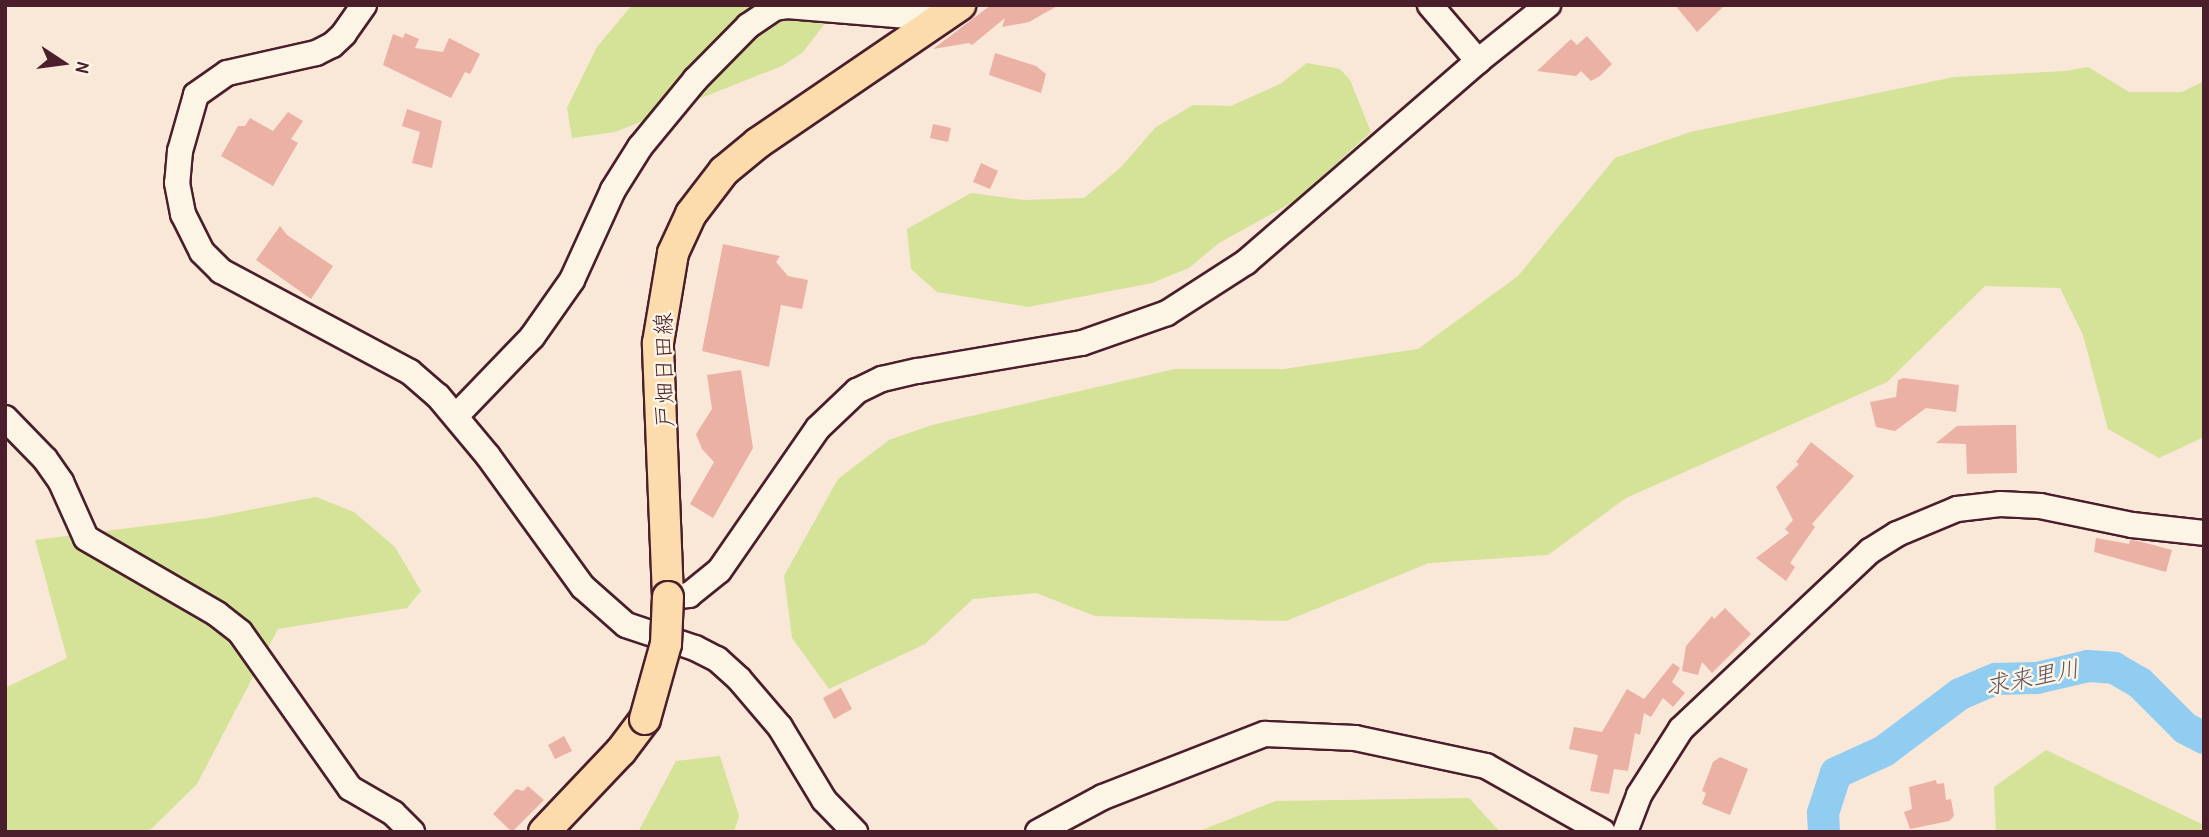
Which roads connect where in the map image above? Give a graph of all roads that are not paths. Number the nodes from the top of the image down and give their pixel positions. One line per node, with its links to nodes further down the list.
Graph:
1 (363, 5): 6 (street)
2 (1430, 5): 5 (street)
3 (1548, 5): 5 (street)
4 (957, 7): 6 (street); 9 (main road, 戸畑日田線)
5 (1478, 61): 9 (street)
6 (456, 416): 12 (street)
7 (5, 418): 10 (street)
8 (2204, 533): 15 (street)
9 (668, 597): 11 (main road, 戸畑日田線, bridge)
10 (412, 832)
11 (544, 832)
12 (855, 832)
13 (1038, 832): 14 (street)
14 (1603, 832)
15 (1625, 832)

